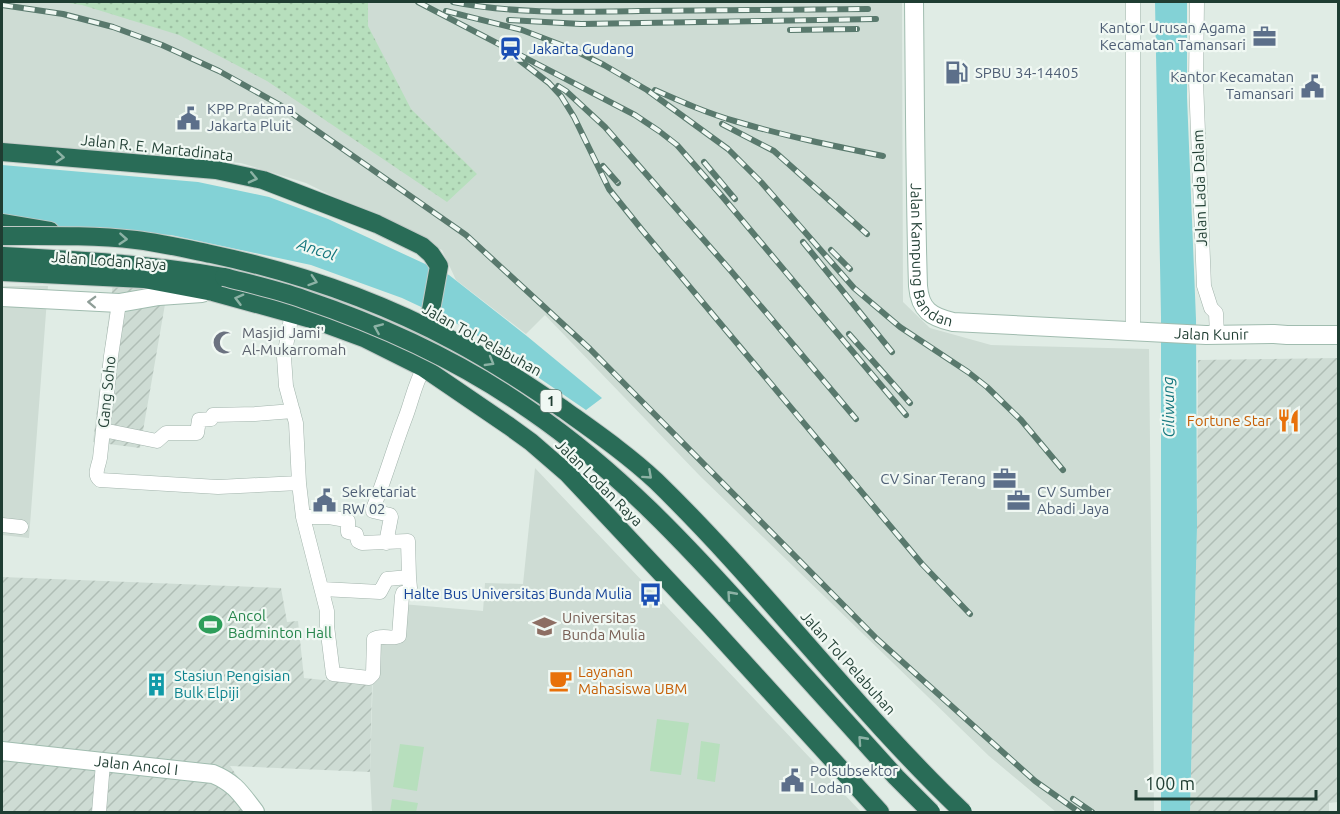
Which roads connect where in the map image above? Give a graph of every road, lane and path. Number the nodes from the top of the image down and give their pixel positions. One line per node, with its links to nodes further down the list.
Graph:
1 (914, 2): 16 (street, Jalan Kampung Bandan)
2 (1133, 2): 16 (street)
3 (1197, 2): 18 (street, Jalan Lada Dalam)
4 (2, 152): 20 (highway, Jalan R. E. Martadinata, one-way to 20, bridge)
5 (2, 223): 7 (highway, bridge)
6 (2, 236): 7 (highway, Jalan Tol Pelabuhan / 1, bridge)
7 (89, 237): 36 (highway, Jalan Tol Pelabuhan / 1, one-way to 36, bridge)
8 (2, 256): 9 (highway, 1)
9 (71, 260): 10 (highway); 35 (highway, 1, one-way to 9, bridge)
10 (2, 272): 11 (highway, Jalan Lodan Raya)
11 (213, 292): 13 (street, Jalan Lodan Raya); 14 (highway, Jalan Lodan Raya, one-way to 11)
12 (2, 297): 13 (street, Jalan Lodan Raya, one-way to 12)
13 (119, 303): 22 (street, Gang Soho)
14 (291, 313): 20 (highway, Jalan Lodan Raya); 21 (street)
15 (1338, 330): 17 (street, Jalan Kunir)
16 (1141, 332): 18 (street, Jalan Kunir)
17 (1274, 334): 18 (street, Jalan Kunir); 19 (street, Jalan Kunir)
18 (1212, 335)
19 (1338, 335)
20 (417, 360): 27 (street); 34 (highway, Jalan Lodan Raya)
21 (293, 411): 22 (street); 23 (street)
22 (103, 430): 23 (street, Gang Soho)
23 (299, 483): 24 (street)
24 (303, 518): 27 (street); 29 (street)
25 (2, 525): 26 (street)
26 (21, 527)
27 (386, 543): 28 (street)
28 (409, 577): 29 (street); 29 (street)
29 (322, 589)
30 (2, 751): 31 (street, Jalan Ancol I)
31 (103, 763): 32 (street); 33 (street, Jalan Ancol I)
32 (99, 813)
33 (255, 813)
34 (880, 813)
35 (931, 813)
36 (963, 813)

